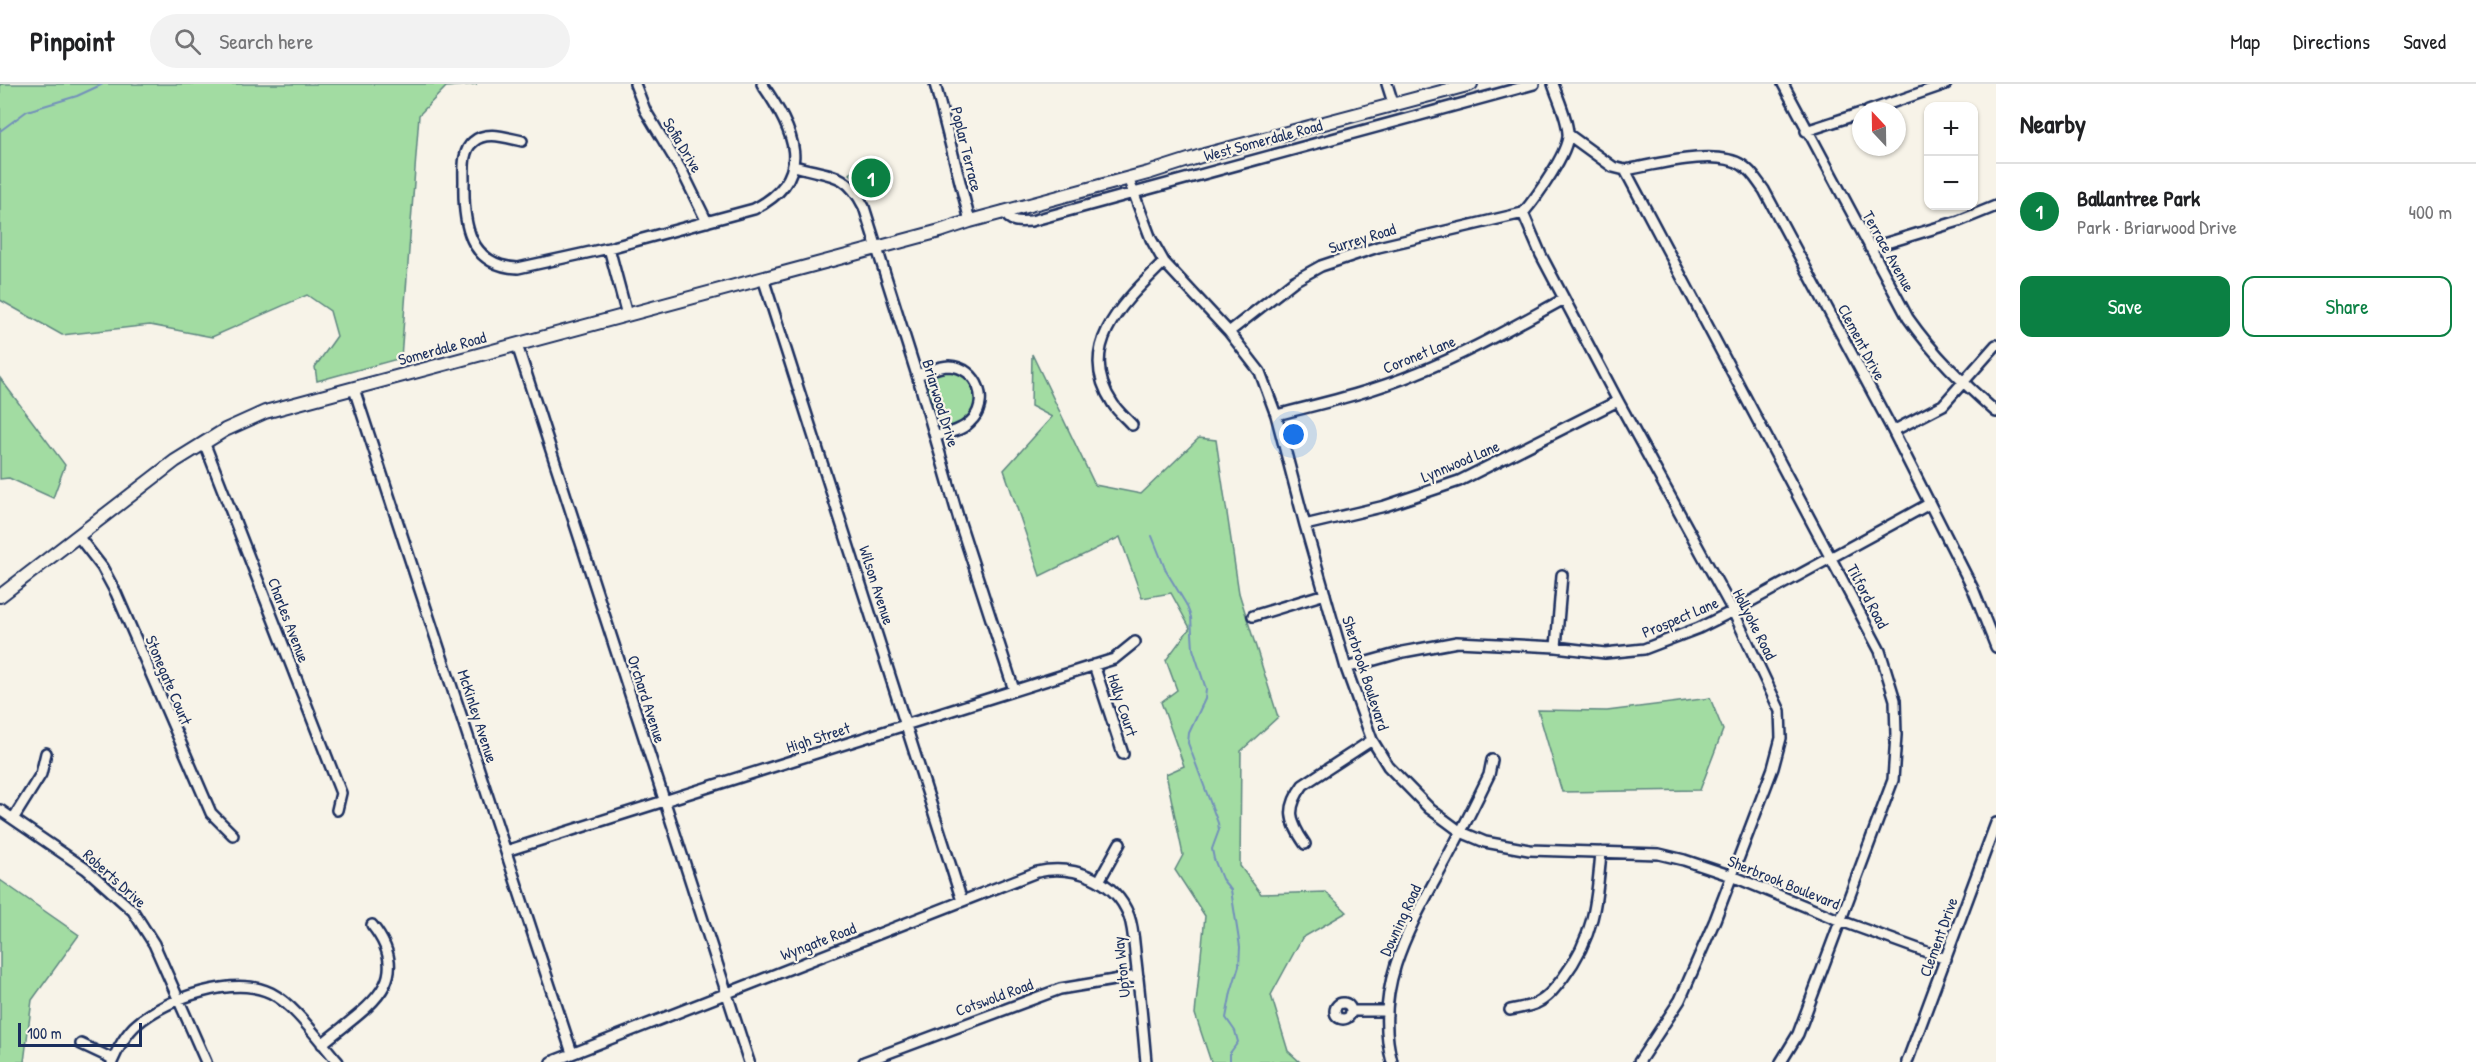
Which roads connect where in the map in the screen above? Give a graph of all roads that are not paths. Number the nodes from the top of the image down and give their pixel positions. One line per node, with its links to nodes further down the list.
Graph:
1 (635, 84): 24 (street, Sofia Drive)
2 (762, 84): 16 (street)
3 (935, 84): 23 (street, Poplar Terrace)
4 (1388, 84): 11 (street)
5 (1471, 84): 11 (main road, West Somerdale Road)
6 (1534, 84): 19 (street, West Somerdale Road)
7 (1553, 84): 14 (street)
8 (1783, 84): 13 (street, Terrace Avenue)
9 (1946, 84): 10 (street)
10 (1894, 102)
11 (1394, 106): 18 (main road, West Somerdale Road)
12 (1852, 116): 13 (street)
13 (1806, 131): 28 (street, Terrace Avenue)
14 (1569, 135): 17 (street); 22 (street)
15 (522, 141): 26 (street)
16 (794, 166): 24 (street); 27 (street, Briarwood Drive)
17 (1625, 170): 43 (street, Clement Drive); 49 (street, Tilford Road)
18 (1128, 178): 19 (street, Sherbrook Boulevard); 21 (main road, West Somerdale Road)
19 (1133, 192): 21 (street, West Somerdale Road); 29 (street, Sherbrook Boulevard)
20 (1996, 206): 28 (street)
21 (1004, 211): 23 (main road, West Somerdale Road)
22 (1522, 213): 31 (street, Hollyoke Road); 33 (street, Surrey Road)
23 (970, 220): 25 (main road, West Somerdale Road)
24 (707, 222): 26 (street)
25 (940, 231): 27 (main road, Somerdale Road)
26 (609, 248): 32 (street)
27 (878, 248): 30 (main road, Somerdale Road); 36 (street, Briarwood Drive)
28 (1870, 248): 37 (street, Terrace Avenue)
29 (1164, 262): 33 (street, Sherbrook Boulevard); 42 (street)
30 (763, 278): 32 (main road, Somerdale Road); 61 (street, Wilson Avenue)
31 (1564, 299): 39 (street, Hollyoke Road); 41 (street, Coronet Lane)
32 (627, 315): 34 (main road, Somerdale Road)
33 (1229, 332): 41 (street, Sherbrook Boulevard)
34 (517, 345): 38 (main road, Somerdale Road); 66 (street, Orchard Avenue)
35 (1996, 345): 37 (street)
36 (917, 375): 44 (street, Briarwood Drive); 44 (street)
37 (1962, 382): 40 (street, Terrace Avenue); 43 (street)
38 (354, 389): 45 (main road, Somerdale Road); 75 (street, McKinley Avenue)
39 (1618, 400): 47 (street, Lynnwood Lane); 53 (street, Hollyoke Road)
40 (1996, 412)
41 (1276, 415): 47 (street, Sherbrook Boulevard)
42 (1132, 425)
43 (1893, 431): 46 (street, Clement Drive)
44 (936, 436): 60 (street, Briarwood Drive)
45 (204, 442): 48 (main road, Somerdale Road); 68 (street, Charles Avenue)
46 (1929, 504): 49 (street, Prospect Lane); 57 (street, Clement Drive)
47 (1305, 525): 51 (street, Sherbrook Boulevard)
48 (78, 537): 52 (main road, Somerdale Road); 72 (street, Stonegate Court)
49 (1831, 558): 53 (street, Prospect Lane); 80 (street, Tilford Road)
50 (1562, 575): 56 (street)
51 (1325, 594): 54 (street); 59 (street, Sherbrook Boulevard)
52 (0, 596)
53 (1732, 611): 56 (street, Prospect Lane); 77 (street, Hollyoke Road)
54 (1253, 616)
55 (1135, 642): 58 (street, High Street)
56 (1556, 647): 59 (street, Prospect Lane)
57 (1996, 647)
58 (1094, 665): 60 (street, High Street); 64 (street, Holly Court)
59 (1347, 668): 62 (street, Sherbrook Boulevard)
60 (1014, 690): 61 (street, High Street)
61 (905, 724): 66 (street, High Street); 79 (street, Wilson Avenue)
62 (1372, 740): 71 (street, Sherbrook Boulevard); 74 (street)
63 (46, 753): 69 (street)
64 (1123, 754)
65 (1492, 760): 71 (street, Downing Road)
66 (665, 802): 75 (street, High Street); 84 (street, Orchard Avenue)
67 (0, 810): 69 (street, Roberts Drive)
68 (337, 810)
69 (13, 819): 85 (street, Roberts Drive)
70 (1996, 823): 82 (street, Clement Drive)
71 (1461, 832): 76 (street, Sherbrook Boulevard); 88 (street, Downing Road)
72 (233, 835)
73 (1120, 843): 78 (street)
74 (1305, 844)
75 (506, 851): 91 (street, McKinley Avenue)
76 (1600, 852): 77 (street, Sherbrook Boulevard); 86 (street)
77 (1732, 876): 80 (street, Sherbrook Boulevard); 100 (street, Hollyoke Road)
78 (1099, 881): 79 (street, Wyngate Road); 83 (street, Upton Way)
79 (962, 901): 84 (street, Wyngate Road)
80 (1841, 921): 82 (street, Sherbrook Boulevard); 101 (street, Tilford Road)
81 (372, 925): 90 (street)
82 (1946, 959): 102 (street, Clement Drive)
83 (1138, 976): 97 (street, Cotswold Road); 98 (street, Upton Way)
84 (727, 992): 91 (street, Wyngate Road); 96 (street, Orchard Avenue)
85 (179, 998): 90 (street); 92 (street); 93 (street, Roberts Drive)
86 (1510, 1010)
87 (1352, 1011): 88 (street)
88 (1385, 1011): 99 (street, Downing Road)
89 (81, 1044): 92 (street)
90 (322, 1044): 94 (street)
91 (572, 1053): 95 (street, Wyngate Road)
92 (113, 1060)
93 (206, 1062)
94 (339, 1062)
95 (551, 1062)
96 (749, 1062)
97 (864, 1062)
98 (1146, 1062)
99 (1392, 1062)
100 (1639, 1062)
101 (1781, 1062)
102 (1907, 1062)

